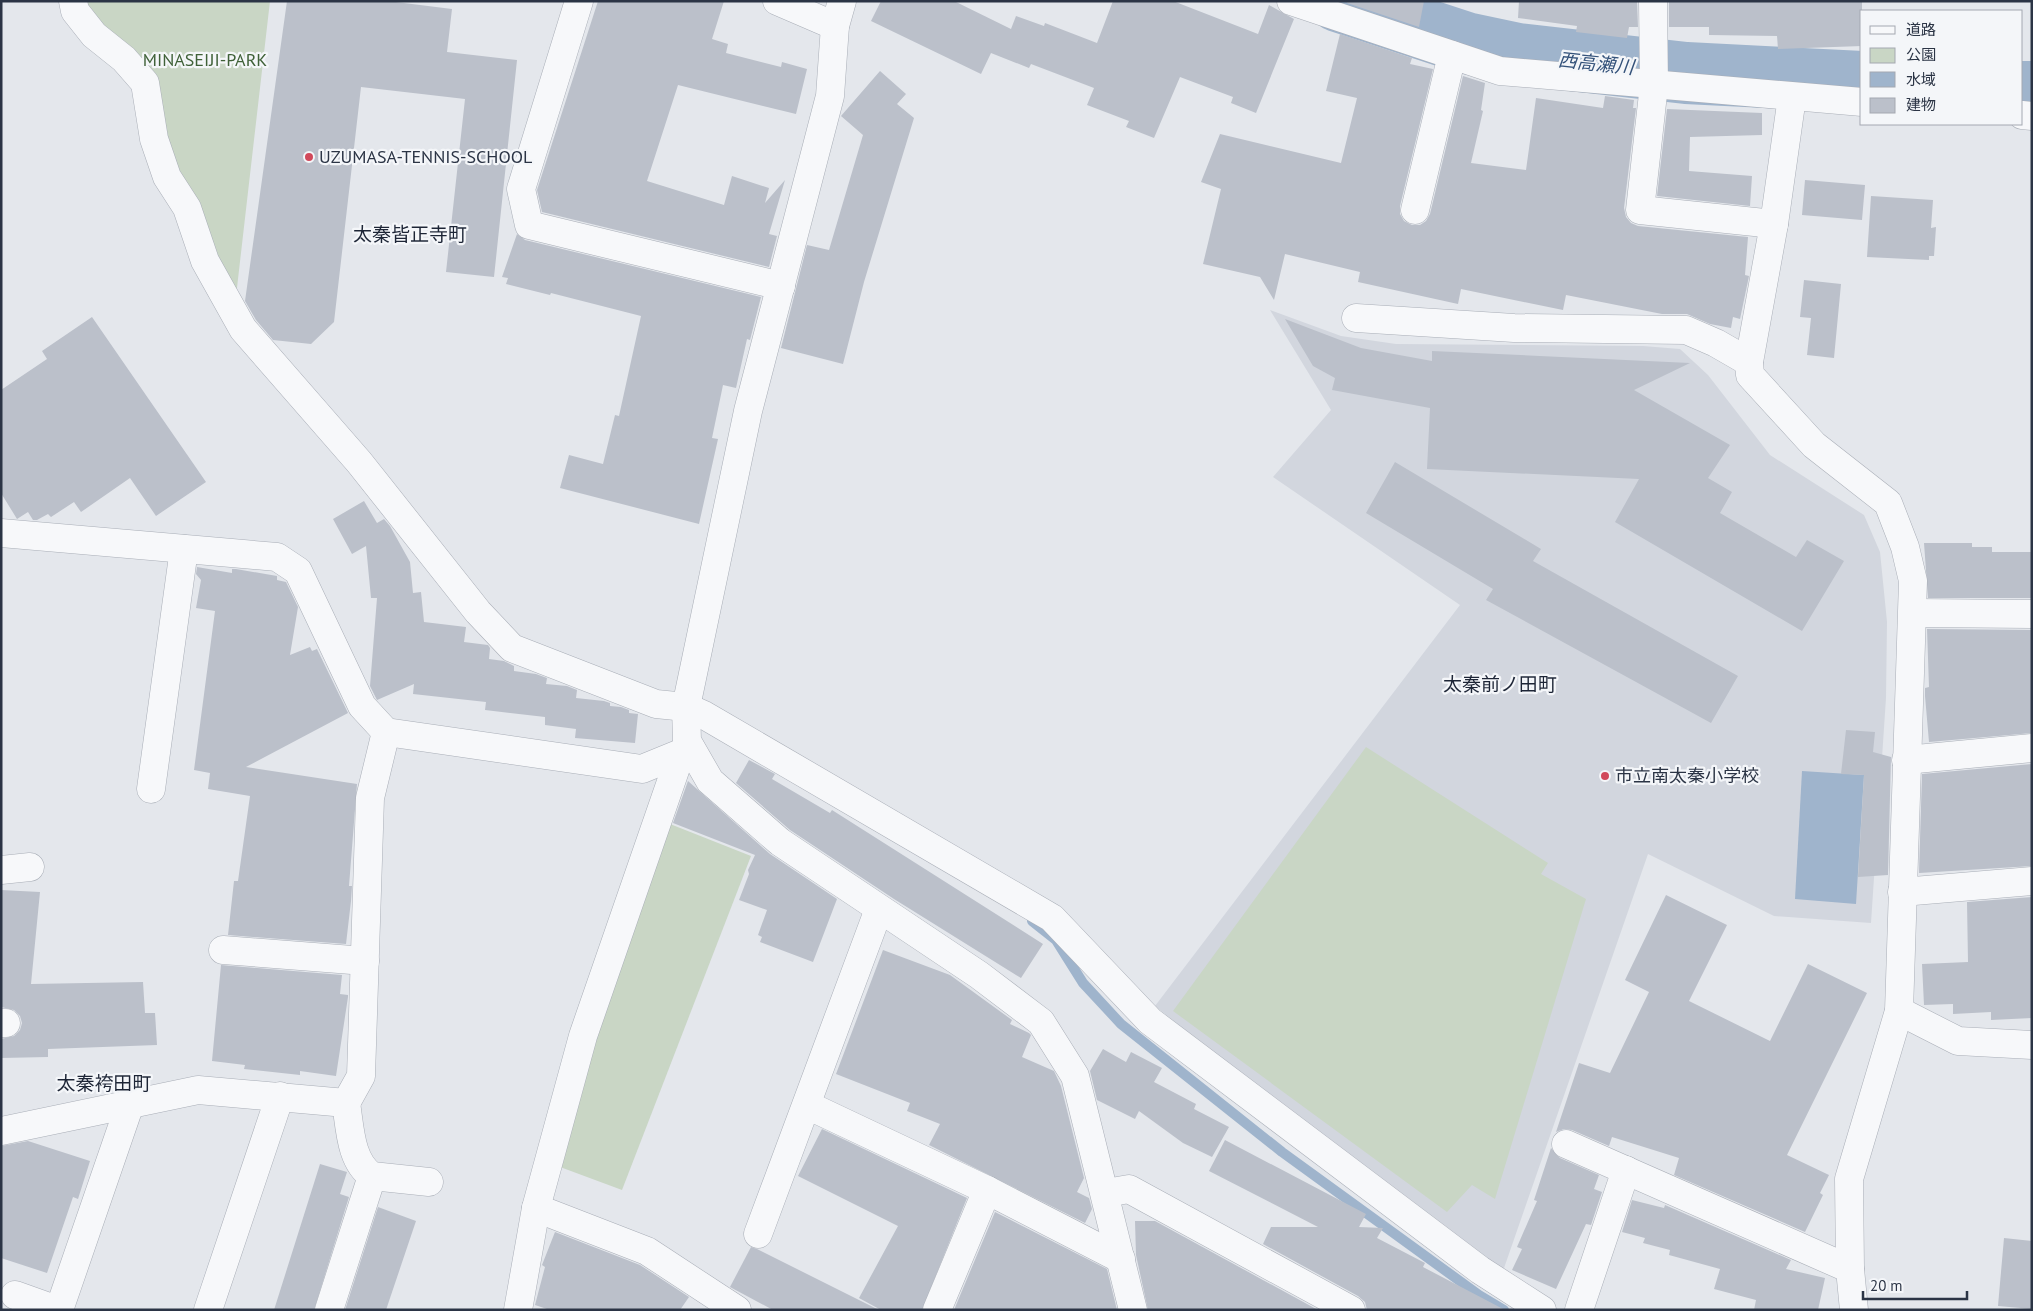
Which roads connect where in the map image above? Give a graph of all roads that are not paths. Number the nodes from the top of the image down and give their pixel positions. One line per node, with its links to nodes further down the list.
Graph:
1 (73, 1): 21 (street)
2 (579, 1): 14 (street)
3 (777, 1): 7 (street)
4 (1291, 1): 6 (street)
5 (1653, 1): 9 (street)
6 (1356, 12): 8 (street)
7 (839, 13): 14 (street)
8 (1452, 55): 9 (street); 12 (street)
9 (1654, 85): 10 (street); 13 (street)
10 (1792, 97): 11 (street); 13 (street)
11 (1860, 102)
12 (1414, 210)
13 (1774, 224): 16 (street)
14 (781, 286): 21 (street)
15 (1356, 318): 16 (street)
16 (1749, 362): 19 (street)
17 (1, 533): 18 (street)
18 (184, 549): 22 (street); 26 (street)
19 (1914, 613): 20 (street); 25 (street)
20 (2032, 614)
21 (686, 707): 24 (street); 60 (street)
22 (386, 732): 24 (street); 33 (street)
23 (2032, 748): 25 (street)
24 (686, 751): 31 (street); 47 (street)
25 (1906, 760): 30 (street)
26 (151, 788)
27 (30, 867): 28 (street)
28 (1, 870)
29 (2032, 881): 30 (street)
30 (1902, 892): 34 (street)
31 (879, 909): 39 (street); 46 (street)
32 (223, 950): 33 (street)
33 (365, 961): 37 (street)
34 (1898, 1011): 35 (street); 50 (street)
35 (2032, 1045)
36 (280, 1096): 37 (street); 38 (street); 53 (street)
37 (346, 1103): 43 (street)
38 (130, 1104): 40 (street); 52 (street)
39 (807, 1105): 45 (street); 48 (street)
40 (1, 1131)
41 (1566, 1144): 42 (street)
42 (1626, 1170): 50 (street); 61 (street)
43 (372, 1176): 44 (street); 54 (street)
44 (429, 1182)
45 (987, 1190): 49 (street); 57 (street)
46 (1106, 1193): 49 (street); 59 (street)
47 (536, 1208): 55 (street); 56 (street)
48 (758, 1234)
49 (1121, 1259): 58 (street)
50 (1850, 1269): 62 (street)
51 (15, 1295): 52 (street)
52 (58, 1310)
53 (208, 1310)
54 (329, 1310)
55 (518, 1310)
56 (737, 1310)
57 (937, 1310)
58 (1133, 1310)
59 (1352, 1310)
60 (1542, 1310)
61 (1579, 1310)
62 (1854, 1310)

